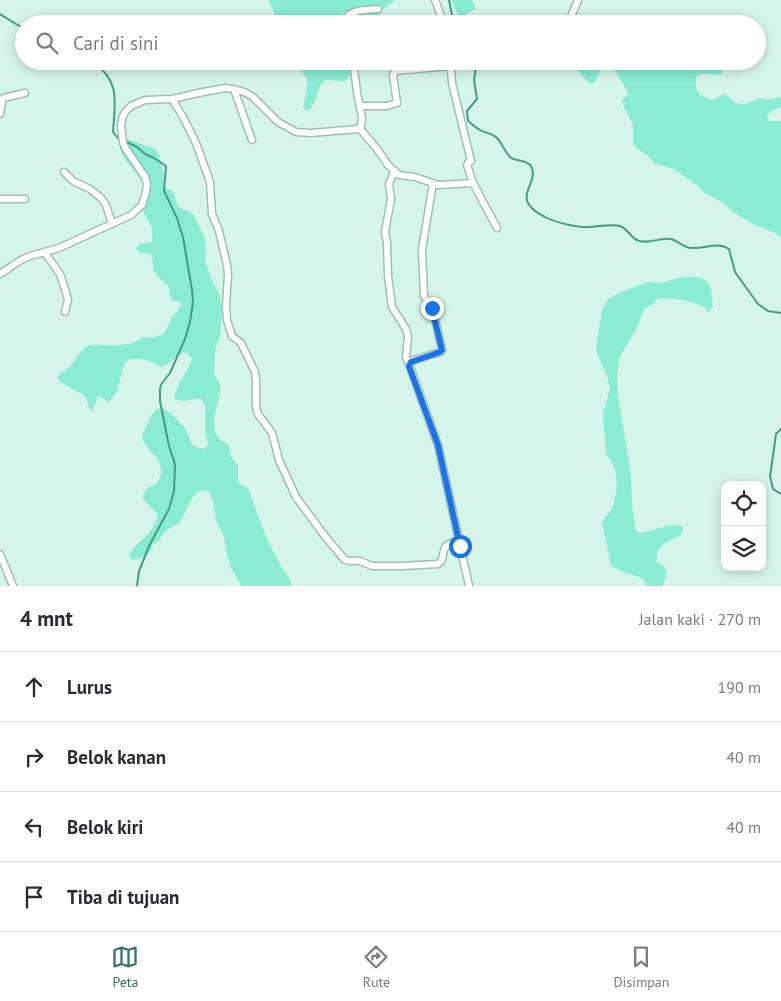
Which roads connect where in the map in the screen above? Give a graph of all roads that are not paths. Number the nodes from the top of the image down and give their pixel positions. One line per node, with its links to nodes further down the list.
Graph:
1 (436, 0): 5 (street)
2 (578, 0): 6 (street)
3 (378, 9): 4 (street)
4 (349, 15)
5 (441, 15)
6 (572, 15)
7 (354, 70): 13 (street)
8 (403, 70): 13 (street)
9 (451, 70): 20 (street)
10 (234, 89): 12 (street); 15 (street); 16 (street)
11 (25, 93): 14 (street)
12 (172, 99): 23 (street); 29 (street)
13 (360, 106): 15 (street)
14 (0, 114)
15 (358, 129): 18 (street)
16 (252, 140)
17 (64, 172): 23 (street)
18 (394, 172): 19 (street); 28 (street)
19 (433, 183): 20 (street); 28 (street)
20 (473, 183): 24 (street)
21 (0, 199): 22 (street)
22 (25, 199)
23 (112, 224): 25 (street)
24 (497, 228)
25 (44, 252): 26 (street); 27 (street)
26 (0, 274)
27 (65, 312)
28 (410, 363): 29 (street)
29 (459, 540): 32 (street)
30 (0, 554): 31 (street)
31 (13, 586)
32 (470, 586)

